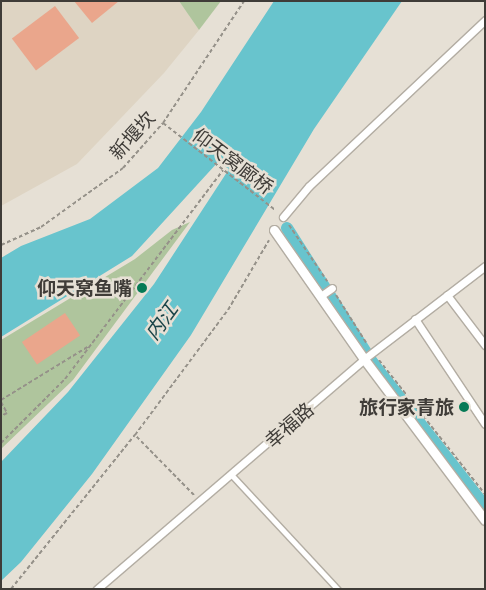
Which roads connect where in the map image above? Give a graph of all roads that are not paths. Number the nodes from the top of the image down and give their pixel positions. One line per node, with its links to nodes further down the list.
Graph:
1 (485, 20): 2 (street)
2 (281, 214)
3 (274, 230): 7 (street)
4 (485, 266): 6 (street, 幸福路)
5 (332, 288): 7 (street)
6 (447, 294): 8 (street, 幸福路); 9 (street)
7 (322, 295): 10 (street)
8 (415, 319): 10 (street, 幸福路); 11 (street)
9 (485, 345)
10 (364, 359): 12 (street, 幸福路); 13 (street)
11 (485, 424)
12 (231, 474): 14 (street, 幸福路); 15 (lane)
13 (485, 520)
14 (97, 589)
15 (338, 589)

